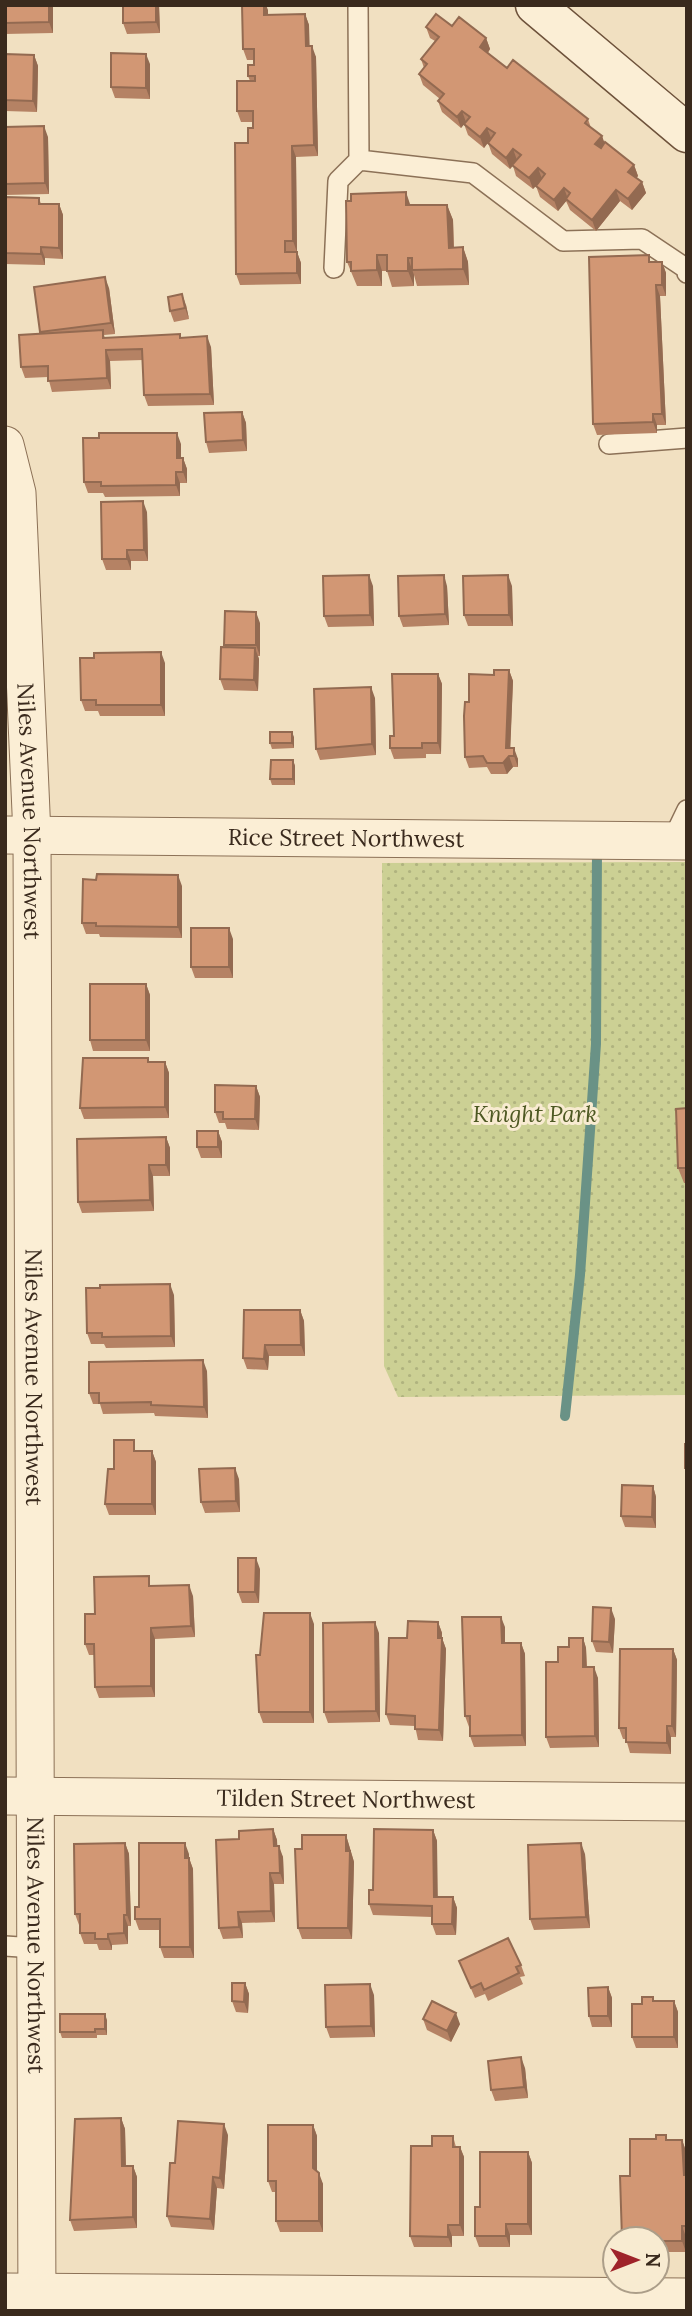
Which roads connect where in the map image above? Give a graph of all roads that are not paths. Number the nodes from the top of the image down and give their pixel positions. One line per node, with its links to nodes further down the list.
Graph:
1 (358, 5): 4 (lane)
2 (535, 5): 3 (main road)
3 (687, 133)
4 (359, 160): 5 (lane); 6 (lane)
5 (334, 268)
6 (687, 273)
7 (687, 438): 8 (lane)
8 (609, 444)
9 (5, 445): 11 (street, Niles Avenue Northwest)
10 (682, 830): 11 (street, Rice Street Northwest)
11 (19, 835): 12 (street, Niles Avenue Northwest)
12 (20, 1305): 13 (street, Niles Avenue Northwest)
13 (20, 1796): 14 (street, Tilden Street Northwest); 15 (street, Niles Avenue Northwest)
14 (687, 1802)
15 (20, 1947): 17 (street, Niles Avenue Northwest)
16 (687, 2297): 17 (street)
17 (26, 2299)

